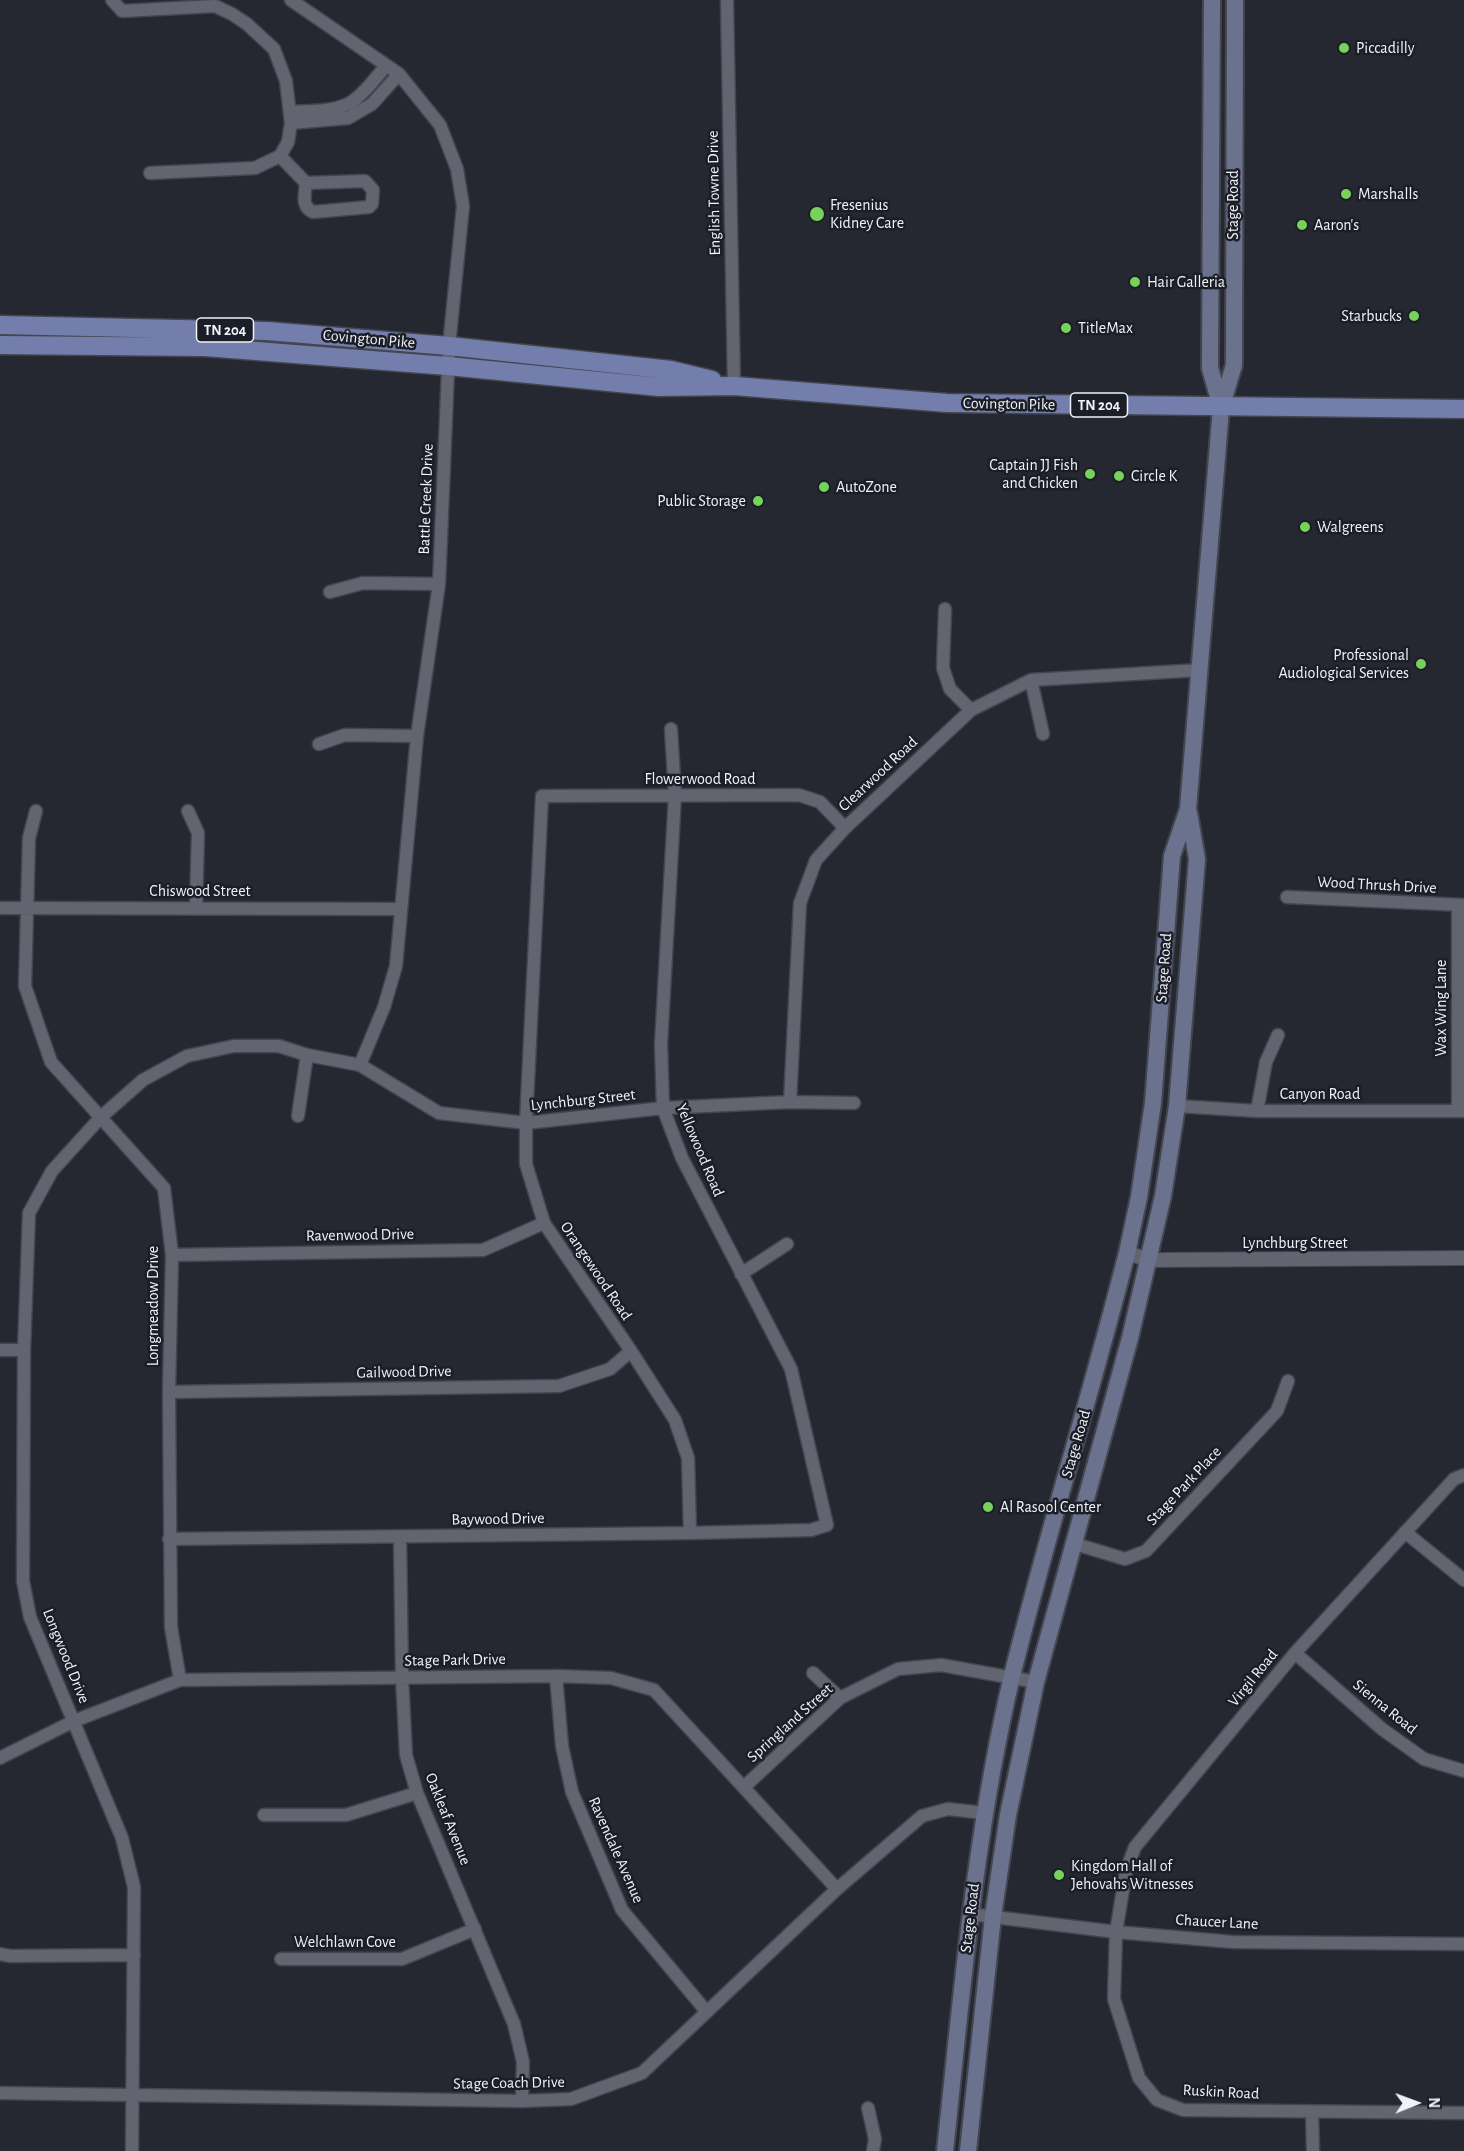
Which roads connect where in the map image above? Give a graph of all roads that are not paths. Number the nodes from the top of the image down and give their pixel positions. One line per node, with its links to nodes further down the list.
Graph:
1 (112, 0): 6 (street)
2 (291, 0): 7 (street, Battle Creek Drive)
3 (727, 0): 17 (street, English Towne Drive)
4 (1212, 0): 18 (main road, Stage Road)
5 (1235, 0): 18 (main road, Stage Road)
6 (172, 4): 9 (street)
7 (386, 66): 8 (street, Battle Creek Drive); 9 (street)
8 (399, 74): 9 (street); 15 (street, Battle Creek Drive)
9 (291, 118): 10 (street)
10 (280, 156): 11 (street); 12 (street)
11 (150, 173)
12 (306, 183): 12 (street)
13 (0, 325): 15 (main road, Covington Pike / TN 204)
14 (0, 345): 16 (main road, Covington Pike / TN 204)
15 (449, 346): 16 (street, Battle Creek Drive); 17 (main road, Covington Pike / TN 204)
16 (448, 366): 17 (main road, Covington Pike / TN 204); 20 (street, Battle Creek Drive)
17 (734, 386): 18 (main road, Covington Pike / TN 204)
18 (1221, 408): 19 (main road, Covington Pike / TN 204); 23 (main road, Stage Road)
19 (1464, 409)
20 (439, 584): 21 (street); 28 (street, Battle Creek Drive)
21 (330, 592)
22 (945, 609): 25 (street)
23 (1200, 670): 24 (street, Clearwood Road); 32 (main road, Stage Road)
24 (1031, 680): 25 (street, Clearwood Road); 27 (street)
25 (971, 710): 35 (street, Clearwood Road)
26 (670, 729): 30 (street, Yellowood Road)
27 (1043, 734)
28 (417, 736): 29 (street); 41 (street, Battle Creek Drive)
29 (319, 744)
30 (675, 795): 31 (street, Flowerwood Road); 35 (street, Flowerwood Road); 48 (street, Yellowood Road)
31 (543, 796): 53 (street, Orangewood Road)
32 (1188, 809): 47 (main road, Stage Road); 56 (main road, Stage Road)
33 (36, 811): 38 (street, Longmeadow Drive)
34 (188, 811): 40 (street)
35 (845, 828): 45 (street, Clearwood Road)
36 (1287, 897): 37 (street, Wood Thrush Drive)
37 (1461, 905): 50 (street, Wax Wing Lane)
38 (26, 906): 39 (street, Chiswood Street); 40 (street, Chiswood Street); 52 (street, Longmeadow Drive)
39 (0, 908)
40 (196, 908): 41 (street, Chiswood Street)
41 (400, 909): 44 (street, Battle Creek Drive)
42 (1278, 1035): 49 (street)
43 (308, 1055): 44 (street, Lynchburg Street); 51 (street); 52 (street, Lynchburg Street)
44 (360, 1065): 53 (street, Lynchburg Street)
45 (789, 1102): 46 (street, Lynchburg Street); 48 (street, Lynchburg Street)
46 (854, 1103)
47 (1176, 1106): 49 (street, Canyon Road); 59 (main road, Stage Road)
48 (663, 1108): 53 (street, Lynchburg Street); 60 (street, Yellowood Road)
49 (1257, 1111): 50 (street, Canyon Road)
50 (1461, 1111)
51 (298, 1116)
52 (101, 1117): 57 (street, Longmeadow Drive); 62 (street, Longwood Drive)
53 (526, 1123): 54 (street, Orangewood Road)
54 (544, 1223): 57 (street, Ravenwood Drive); 63 (street, Orangewood Road)
55 (787, 1244): 60 (street)
56 (1127, 1253): 59 (street, Lynchburg Street); 78 (main road, Stage Road)
57 (171, 1256): 65 (street, Longmeadow Drive)
58 (1464, 1258): 59 (street, Lynchburg Street)
59 (1150, 1260): 72 (main road, Stage Road)
60 (741, 1274): 67 (street, Yellowood Road)
61 (0, 1350): 62 (street)
62 (24, 1350): 82 (street, Longwood Drive)
63 (631, 1351): 65 (street, Gailwood Drive); 69 (street, Orangewood Road)
64 (1288, 1380): 72 (street, Stage Park Place)
65 (169, 1392): 71 (street, Longmeadow Drive)
66 (1464, 1475): 68 (street, Virgil Road)
67 (827, 1525): 69 (street, Baywood Drive)
68 (1405, 1532): 73 (street); 74 (street, Virgil Road)
69 (690, 1533): 70 (street, Baywood Drive)
70 (400, 1537): 71 (street, Baywood Drive); 77 (street, Oakleaf Avenue)
71 (169, 1539): 79 (street, Longmeadow Drive)
72 (1072, 1543): 80 (main road, Stage Road)
73 (1464, 1580)
74 (1295, 1653): 84 (street, Sienna Road); 93 (street, Virgil Road)
75 (813, 1673): 81 (street)
76 (556, 1676): 77 (street, Stage Park Drive); 85 (street, Stage Park Drive); 98 (street, Ravendale Avenue)
77 (402, 1677): 79 (street, Stage Park Drive); 86 (street, Oakleaf Avenue)
78 (1012, 1677): 80 (street, Springland Street); 81 (street, Springland Street); 87 (main road, Stage Road)
79 (180, 1680): 82 (street, Stage Park Drive)
80 (1036, 1682): 91 (main road, Stage Road)
81 (840, 1698): 85 (street, Springland Street)
82 (74, 1721): 83 (street, Stage Park Drive); 96 (street, Longwood Drive)
83 (0, 1758)
84 (1464, 1771)
85 (744, 1787): 89 (street, Stage Park Drive)
86 (417, 1793): 88 (street); 92 (street, Oakleaf Avenue)
87 (985, 1813): 89 (street, Stage Coach Drive); 90 (main road, Stage Road)
88 (264, 1815)
89 (837, 1889): 98 (street, Stage Coach Drive)
90 (970, 1914): 91 (street, Chaucer Lane); 107 (main road, Stage Road)
91 (993, 1917): 93 (street, Chaucer Lane); 108 (main road, Stage Road)
92 (475, 1929): 97 (street, Welchlawn Cove); 101 (street, Oakleaf Avenue)
93 (1116, 1932): 94 (street, Chaucer Lane); 103 (street, Ruskin Road)
94 (1464, 1944)
95 (0, 1954): 96 (street)
96 (134, 1955): 100 (street, Longwood Drive)
97 (281, 1959)
98 (706, 2011): 101 (street, Stage Coach Drive)
99 (0, 2093): 100 (street, Stage Coach Drive)
100 (133, 2096): 101 (street, Stage Coach Drive); 105 (street, Longwood Drive)
101 (522, 2101)
102 (868, 2108): 106 (street)
103 (1312, 2112): 104 (street, Ruskin Road); 109 (street)
104 (1464, 2113)
105 (132, 2150)
106 (873, 2151)
107 (945, 2151)
108 (968, 2151)
109 (1313, 2151)

